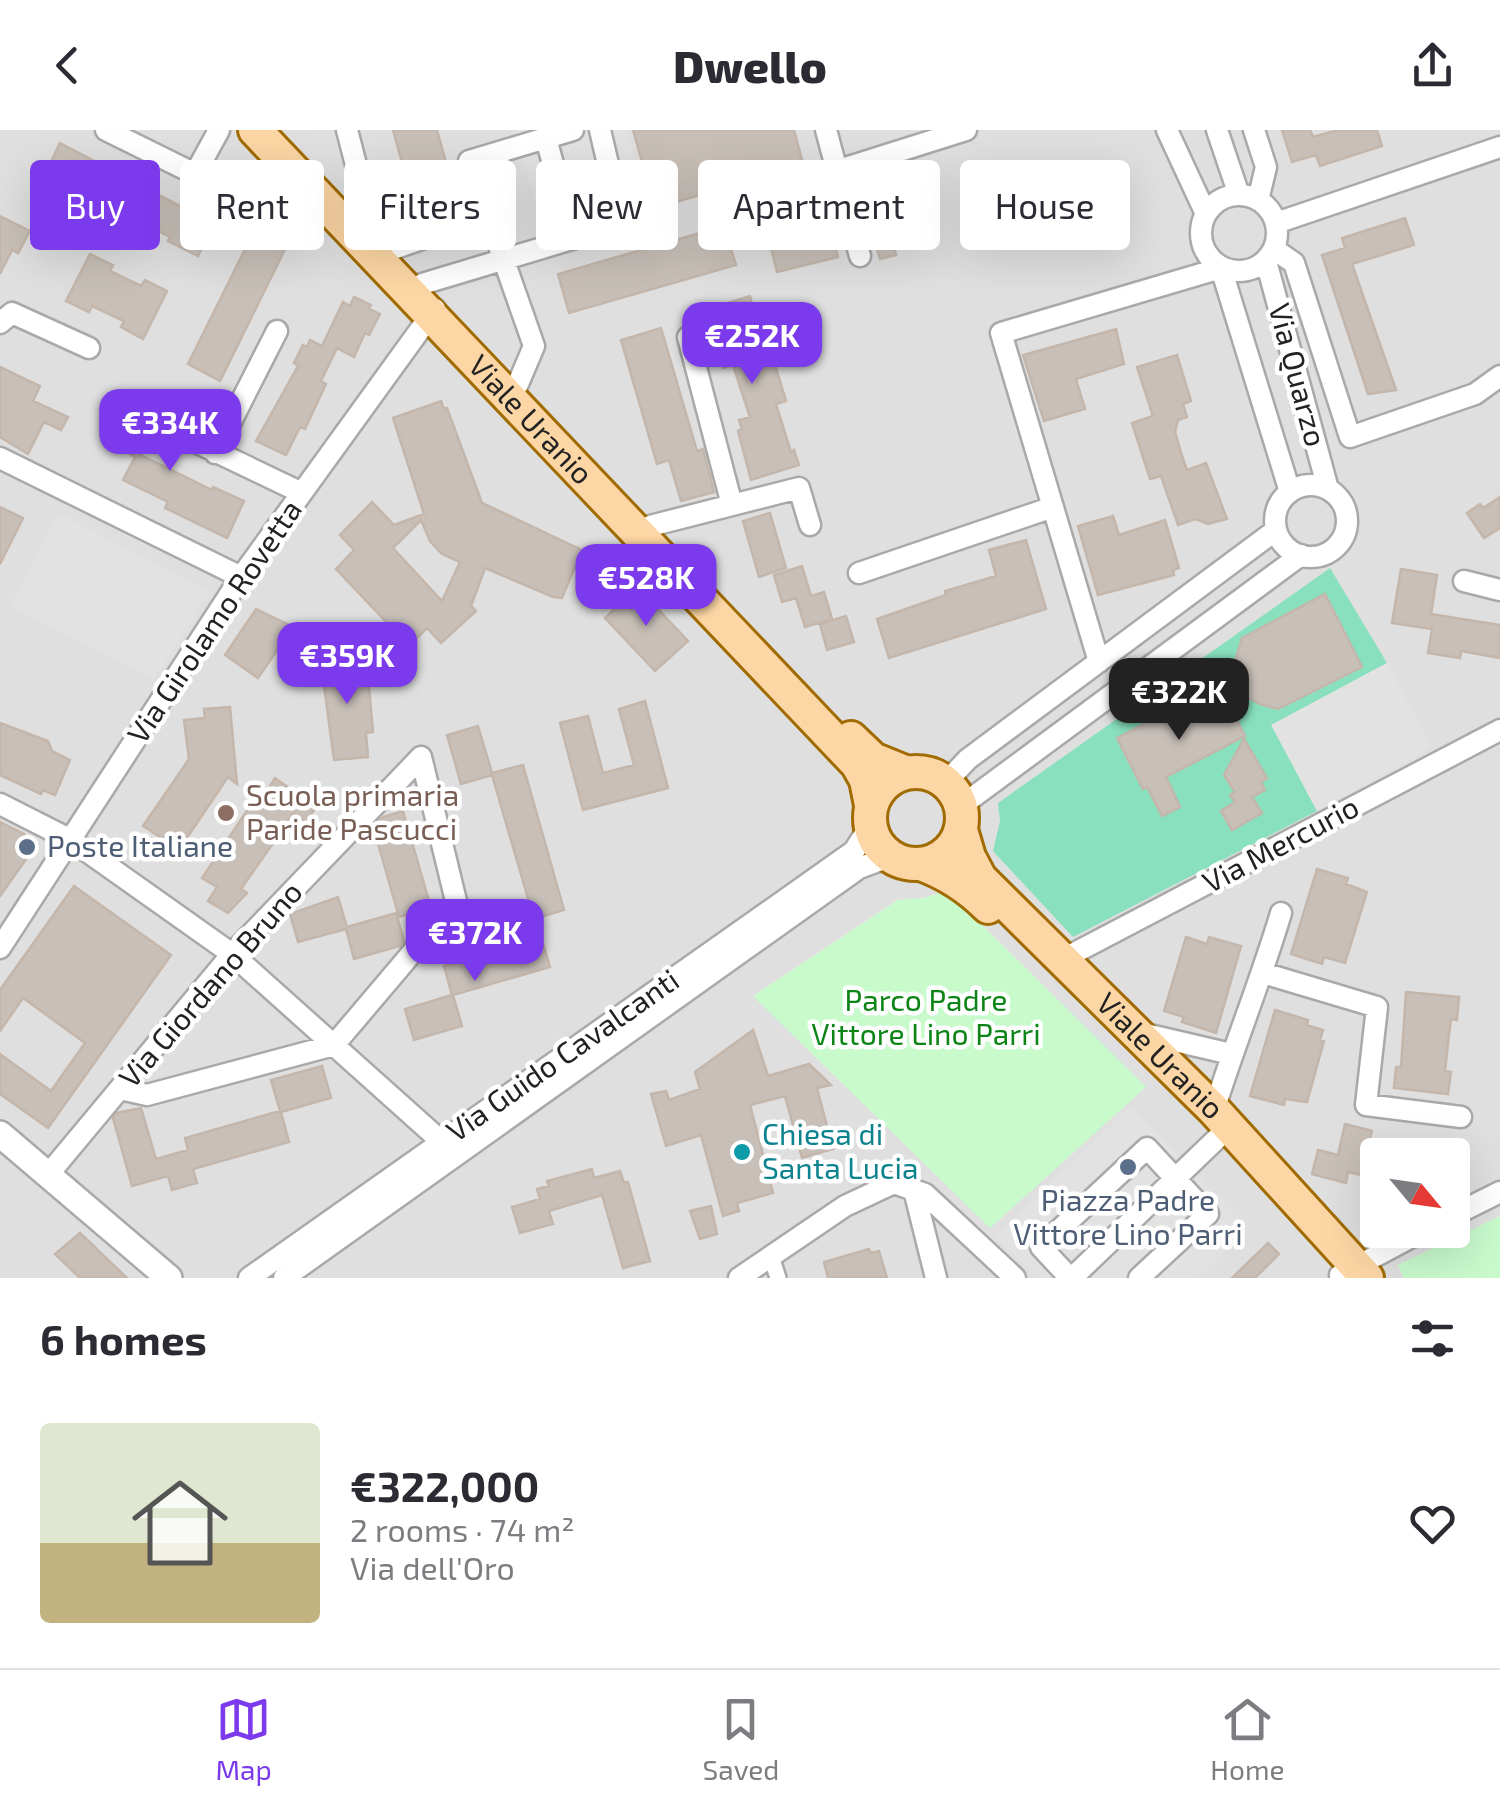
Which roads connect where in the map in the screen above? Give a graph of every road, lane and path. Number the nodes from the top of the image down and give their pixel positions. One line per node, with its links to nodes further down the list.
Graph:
1 (106, 130): 2 (street)
2 (219, 130)
3 (255, 130): 33 (main road, Viale Uranio)
4 (280, 130): 22 (main road, Viale Uranio)
5 (347, 130): 15 (street)
6 (573, 130): 13 (street)
7 (600, 130): 18 (street)
8 (826, 130): 19 (street)
9 (966, 130): 20 (street)
10 (1168, 130): 23 (street)
11 (1217, 130): 21 (street)
12 (1254, 130): 21 (street)
13 (546, 138): 16 (street); 17 (street)
14 (1500, 147): 24 (street)
15 (356, 160)
16 (472, 160)
17 (552, 160)
18 (607, 160)
19 (836, 160)
20 (871, 160)
21 (1249, 197): 23 (street); 24 (street)
22 (344, 200)
23 (1206, 214): 32 (street)
24 (1276, 222): 29 (street)
25 (389, 250): 33 (main road, Viale Uranio)
26 (500, 250): 31 (street)
27 (537, 250): 31 (street)
28 (859, 250): 30 (street)
29 (1270, 255): 32 (street); 38 (street); 43 (street, Via Quarzo)
30 (860, 256)
31 (504, 260): 33 (street); 39 (street)
32 (1221, 268): 44 (street, Via Quarzo); 47 (street)
33 (430, 301): 39 (main road, Viale Uranio); 45 (street, Via Girolamo Rovetta); 61 (main road, Viale Uranio)
34 (0, 324): 37 (street)
35 (277, 331): 41 (street)
36 (688, 337): 46 (street)
37 (89, 348)
38 (1500, 376)
39 (517, 386): 49 (main road, Viale Uranio)
40 (181, 436): 41 (street)
41 (215, 453): 45 (street)
42 (0, 458): 53 (street)
43 (1328, 489): 44 (street); 51 (street)
44 (1290, 492): 50 (street)
45 (302, 493): 53 (street, Via Girolamo Rovetta)
46 (732, 505): 48 (street); 49 (street)
47 (1053, 508): 52 (street); 56 (street)
48 (810, 524)
49 (650, 526): 58 (main road, Viale Uranio)
50 (1276, 530): 51 (street); 56 (street)
51 (1301, 555): 60 (street)
52 (858, 573)
53 (241, 577): 62 (street, Via Girolamo Rovetta)
54 (1464, 581): 55 (street)
55 (1500, 590)
56 (1099, 662): 60 (street)
57 (1500, 730): 68 (street, Via Mercurio)
58 (905, 772): 60 (main road); 61 (main road)
59 (0, 804): 62 (street)
60 (956, 806): 64 (main road); 68 (main road, Viale Uranio)
61 (870, 816): 63 (main road); 77 (street, Via Guido Cavalcanti)
62 (71, 840): 66 (street, Via Girolamo Rovetta); 67 (street)
63 (889, 856): 64 (main road); 88 (street, Via Guido Cavalcanti)
64 (921, 864): 75 (main road, Viale Uranio)
65 (1281, 913): 69 (street)
66 (0, 948)
67 (232, 954): 71 (street); 71 (street, Via Giordano Bruno); 73 (street, Via Giordano Bruno)
68 (1061, 960): 70 (main road, Viale Uranio)
69 (1264, 973): 72 (street); 74 (street)
70 (1132, 1031): 72 (street); 75 (main road, Viale Uranio)
71 (334, 1045): 73 (street); 77 (street)
72 (1231, 1054): 75 (street)
73 (120, 1089): 78 (street, Via Giordano Bruno)
74 (1461, 1117)
75 (1219, 1126): 79 (street); 85 (main road, Viale Uranio)
76 (0, 1134): 78 (street)
77 (442, 1142): 87 (street, Via Guido Cavalcanti)
78 (47, 1176): 86 (street)
79 (1175, 1178): 93 (street); 93 (street); 94 (street)
80 (914, 1190): 84 (street); 91 (street); 92 (street)
81 (1500, 1192): 82 (street)
82 (1470, 1207)
83 (1395, 1248): 85 (street)
84 (771, 1256): 89 (street); 90 (street)
85 (1352, 1274)
86 (169, 1278)
87 (249, 1278)
88 (284, 1278)
89 (739, 1278)
90 (778, 1278)
91 (936, 1278)
92 (1014, 1278)
93 (1071, 1278)
94 (1139, 1278)

